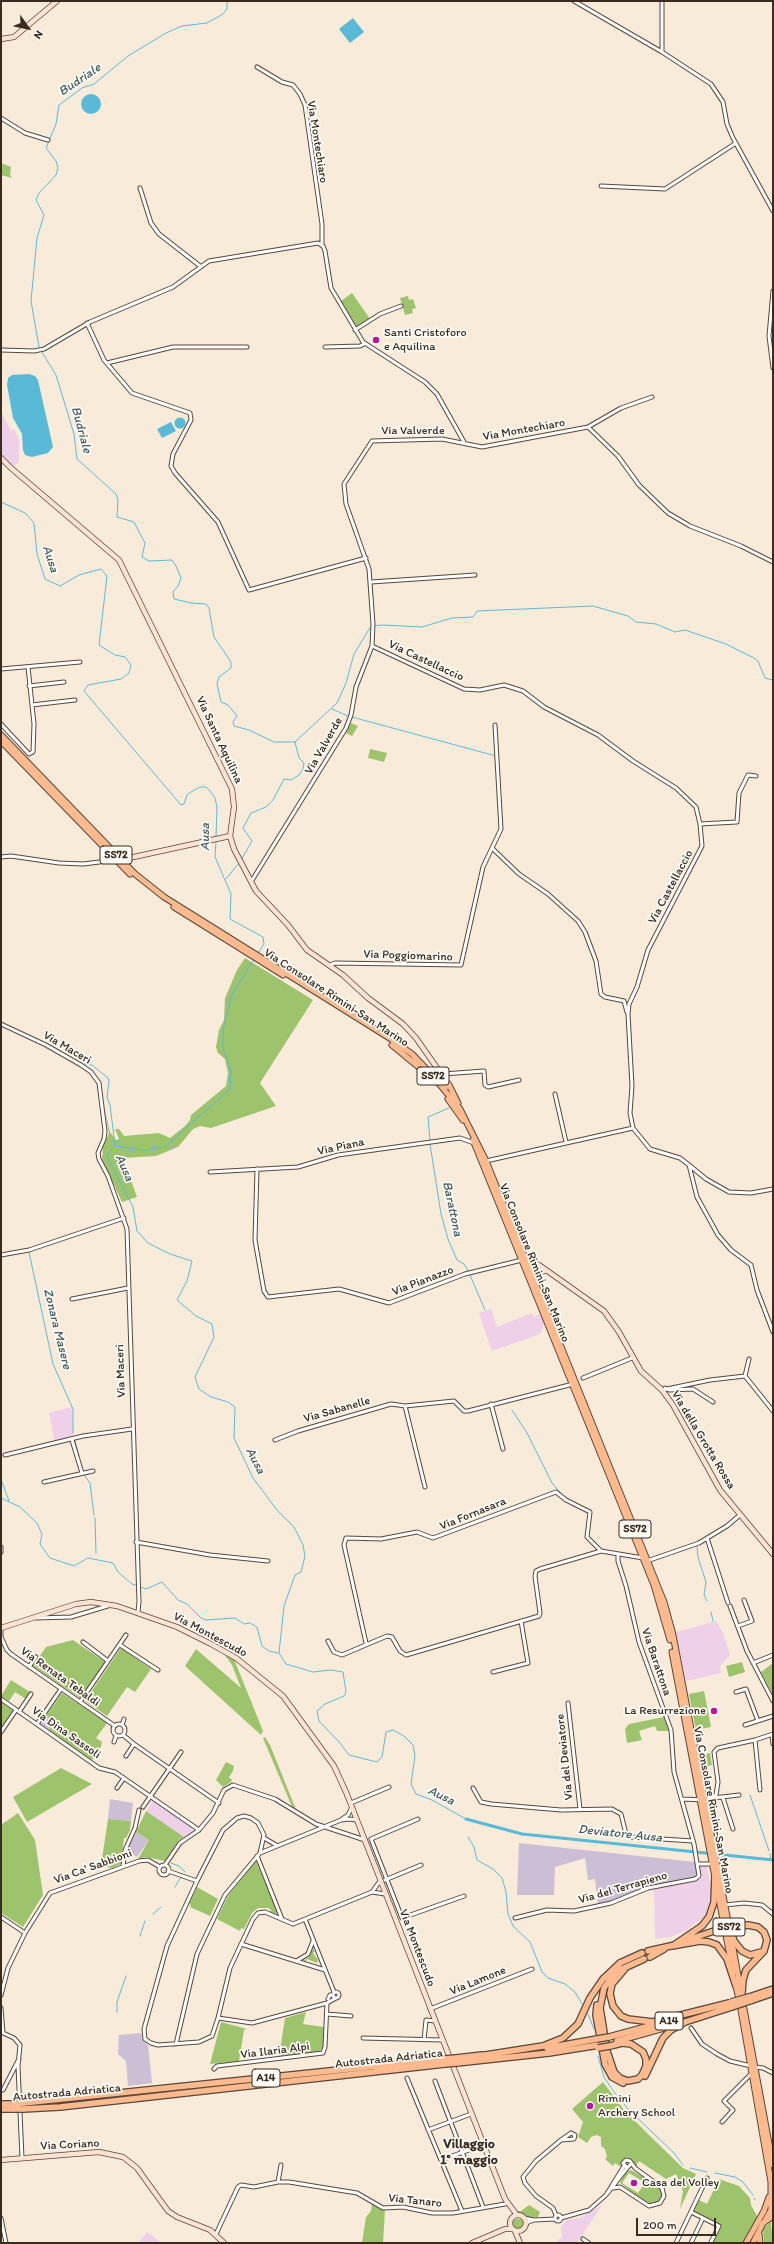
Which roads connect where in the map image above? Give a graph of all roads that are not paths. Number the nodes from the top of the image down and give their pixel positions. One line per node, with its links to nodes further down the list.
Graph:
1 (57, 1): 4 (street)
2 (574, 1): 5 (street)
3 (662, 1): 5 (street)
4 (1, 39)
5 (662, 52): 9 (street)
6 (257, 67): 13 (street, Via Montechiaro)
7 (1, 118): 8 (street)
8 (48, 140)
9 (736, 143): 10 (street); 12 (street)
10 (601, 186)
11 (140, 188): 14 (street)
12 (773, 211)
13 (322, 244): 14 (street); 18 (street, Via Montechiaro)
14 (200, 266): 17 (street)
15 (773, 291): 24 (street)
16 (401, 306): 18 (street)
17 (87, 323): 22 (street); 23 (street)
18 (355, 330): 19 (street, Via Montechiaro)
19 (364, 344): 21 (street); 27 (street, Via Montechiaro)
20 (246, 346): 23 (street)
21 (325, 347)
22 (1, 350)
23 (107, 363): 29 (street)
24 (773, 368)
25 (652, 397): 26 (street, Via Montechiaro)
26 (588, 427): 27 (street, Via Montechiaro); 30 (street)
27 (464, 442): 29 (street, Via Valverde)
28 (1, 458): 47 (street, Via Santa Aquilina)
29 (366, 558): 32 (street, Via Valverde)
30 (773, 562)
31 (475, 575): 32 (street)
32 (371, 582): 33 (street, Via Valverde)
33 (372, 646): 46 (street, Via Castellaccio); 51 (street, Via Valverde)
34 (80, 662): 35 (street)
35 (28, 667): 36 (street); 38 (street)
36 (1, 669)
37 (64, 682): 38 (street)
38 (30, 686): 40 (street)
39 (75, 700): 40 (street)
40 (32, 705): 41 (street)
41 (1, 724)
42 (495, 725): 48 (street, Via Poggiomarino)
43 (1, 735): 50 (main road, Via Consolare Rimini-San Marino / SS72)
44 (1, 741): 50 (main road, Via Consolare Rimini-San Marino / SS72)
45 (756, 776): 46 (street)
46 (700, 824): 54 (street, Via Castellaccio)
47 (230, 836): 50 (street); 51 (street, Via Santa Aquilina)
48 (493, 849): 53 (street, Via Poggiomarino); 54 (street)
49 (1, 857): 50 (street)
50 (118, 860): 52 (main road, Via Consolare Rimini-San Marino / SS72)
51 (251, 882): 53 (street, Via Santa Aquilina)
52 (260, 960): 58 (main road, Via Consolare Rimini-San Marino / SS72); 62 (main road, Via Consolare Rimini-San Marino / SS72)
53 (330, 965): 56 (street, Via Santa Aquilina)
54 (628, 1014): 60 (street, Via Castellaccio)
55 (1, 1024): 68 (street, Via Maceri)
56 (443, 1074): 57 (street); 58 (street, Via Santa Aquilina)
57 (519, 1080)
58 (447, 1087): 63 (main road, Via Consolare Rimini-San Marino / SS72)
59 (555, 1094): 61 (street)
60 (633, 1128): 61 (street); 64 (street, Via Castellaccio)
61 (566, 1142): 63 (street)
62 (476, 1144): 65 (street, Via Piana); 70 (main road, Via Consolare Rimini-San Marino / SS72)
63 (486, 1161): 70 (main road, Via Consolare Rimini-San Marino / SS72)
64 (689, 1165): 67 (street, Via Castellaccio); 76 (street)
65 (257, 1169): 66 (street, Via Piana); 70 (street, Via Pianazzo)
66 (210, 1172)
67 (773, 1189)
68 (124, 1218): 69 (street); 74 (street, Via Maceri)
69 (1, 1255)
70 (525, 1261): 71 (street, Via della Grotta Rossa); 72 (street, Via della Grotta Rossa); 73 (main road, Via Consolare Rimini-San Marino / SS72); 81 (main road, Via Consolare Rimini-San Marino / SS72)
71 (542, 1270): 72 (street, Via della Grotta Rossa); 73 (street)
72 (548, 1272): 77 (street, Via della Grotta Rossa)
73 (534, 1280): 106 (main road, Via Consolare Rimini-San Marino / SS72)
74 (128, 1288): 75 (street); 87 (street, Via Maceri)
75 (72, 1300)
76 (773, 1332)
77 (632, 1358): 80 (street); 82 (street, Via della Grotta Rossa)
78 (749, 1359): 79 (street)
79 (745, 1376): 82 (street); 86 (street)
80 (583, 1378)
81 (573, 1384): 84 (street, Via Sabanelle); 104 (main road, Via Consolare Rimini-San Marino / SS72)
82 (663, 1389): 83 (street); 96 (street, Via della Grotta Rossa)
83 (712, 1402)
84 (491, 1404): 85 (street, Via Sabanelle); 90 (street)
85 (405, 1406): 89 (street, Via Sabanelle); 95 (street)
86 (773, 1412)
87 (132, 1429): 88 (street); 98 (street, Via Maceri)
88 (72, 1440): 91 (street); 93 (street)
89 (275, 1440)
90 (503, 1449)
91 (5, 1455)
92 (93, 1470): 93 (street)
93 (82, 1472): 94 (street)
94 (44, 1482)
95 (425, 1487)
96 (740, 1515): 97 (street); 103 (street, Via della Grotta Rossa)
97 (707, 1538): 106 (street); 112 (street)
98 (136, 1542): 105 (street); 109 (street, Via Maceri)
99 (1, 1547): 101 (street)
100 (601, 1551): 102 (street); 111 (street); 118 (street, Via Fornasara)
101 (1, 1552)
102 (618, 1554): 104 (street); 162 (street, Via Barattona)
103 (773, 1554)
104 (643, 1558): 106 (street); 163 (main road, Via Consolare Rimini-San Marino / SS72)
105 (268, 1561)
106 (648, 1561): 163 (main road, Via Consolare Rimini-San Marino / SS72)
107 (744, 1600): 112 (street)
108 (112, 1605): 109 (street, Via Montescudo); 110 (street, Via Montescudo); 110 (street, Via Montescudo)
109 (138, 1612): 165 (street, Via Montescudo)
110 (35, 1617): 113 (street, Via Montescudo)
111 (521, 1621): 118 (street); 126 (street)
112 (738, 1626): 123 (street)
113 (1, 1628): 115 (street)
114 (126, 1635): 119 (street)
115 (1, 1638): 124 (street, Via Renata Tebaldi)
116 (83, 1642): 122 (street)
117 (328, 1642): 118 (street)
118 (366, 1643)
119 (120, 1644): 122 (street); 125 (street)
120 (773, 1655): 123 (street)
121 (36, 1657): 124 (street)
122 (108, 1661): 131 (street)
123 (753, 1663): 132 (street)
124 (29, 1667): 127 (street, Via Renata Tebaldi)
125 (158, 1670)
126 (493, 1672)
127 (61, 1689): 131 (street, Via Renata Tebaldi); 138 (street)
128 (736, 1692): 137 (street)
129 (31, 1694): 134 (street, Via Dina Sassoli)
130 (1, 1699): 134 (street, Via Dina Sassoli)
131 (80, 1702): 141 (street, Via Renata Tebaldi)
132 (773, 1702)
133 (568, 1703): 167 (street, Via del Deviatore)
134 (18, 1711): 138 (street, Via Dina Sassoli); 142 (street, Via Dina Sassoli)
135 (773, 1716): 137 (street)
136 (124, 1719): 140 (street)
137 (758, 1721): 139 (street)
138 (37, 1724): 153 (street, Via Dina Sassoli)
139 (746, 1724)
140 (122, 1725): 141 (street); 144 (street)
141 (114, 1726): 145 (street)
142 (1, 1732)
143 (773, 1734): 146 (street); 149 (street)
144 (123, 1735): 145 (street); 148 (street)
145 (116, 1736): 147 (street)
146 (755, 1740): 157 (street); 160 (street)
147 (114, 1742)
148 (134, 1744): 151 (street); 152 (street)
149 (773, 1744)
150 (181, 1752): 152 (street)
151 (126, 1756)
152 (170, 1769): 159 (street); 164 (street)
153 (124, 1778): 155 (street); 159 (street, Via Dina Sassoli)
154 (389, 1787): 165 (street)
155 (118, 1788)
156 (474, 1788): 167 (street, Via del Deviatore)
157 (760, 1790)
158 (739, 1795): 161 (street)
159 (151, 1796): 166 (street); 177 (street, Via Dina Sassoli)
160 (714, 1798): 161 (street); 163 (street)
161 (723, 1798): 176 (street)
162 (682, 1799): 163 (street); 180 (street, Via Barattona)
163 (702, 1799): 184 (main road, Via Consolare Rimini-San Marino / SS72)
164 (219, 1803): 175 (street); 177 (street)
165 (351, 1805): 169 (street, Via Montescudo); 170 (street)
166 (144, 1807)
167 (580, 1808): 180 (street, Via del Deviatore)
168 (139, 1810): 187 (street)
169 (355, 1814): 170 (street); 171 (street); 174 (street, Via Montescudo)
170 (347, 1815): 173 (street)
171 (350, 1819): 173 (street); 174 (street)
172 (418, 1819): 192 (street, Via Montescudo)
173 (340, 1820): 175 (street)
174 (358, 1821): 179 (street, Via Montescudo)
175 (325, 1826): 179 (street); 181 (street)
176 (733, 1829)
177 (199, 1830): 185 (street)
178 (264, 1838): 181 (street); 182 (street); 191 (street)
179 (365, 1840): 193 (street, Via Montescudo)
180 (693, 1843): 183 (street, Via Barattona)
181 (277, 1845): 182 (street)
182 (259, 1854): 202 (street); 238 (street)
183 (697, 1862): 184 (street); 201 (street, Via del Terrapieno)
184 (713, 1862): 190 (main road, Via Consolare Rimini-San Marino / SS72); 198 (main road, Via Consolare Rimini-San Marino / SS72)
185 (165, 1865): 188 (street); 189 (street)
186 (421, 1865): 192 (street)
187 (123, 1866): 188 (street, Via Ca' Sabbioni); 205 (street, Via Ca' Sabbioni)
188 (160, 1867): 189 (street)
189 (168, 1871): 191 (street)
190 (715, 1876): 208 (highway); 215 (main road, Via Consolare Rimini-San Marino / SS72)
191 (197, 1880): 238 (street)
192 (387, 1880): 193 (street); 197 (street, Via Montescudo)
193 (381, 1881): 194 (street, Via Montescudo); 195 (street)
194 (384, 1888): 195 (street); 196 (street, Via Montescudo)
195 (376, 1890): 196 (street); 203 (street)
196 (386, 1895): 225 (street, Via Montescudo)
197 (464, 1896)
198 (725, 1905): 199 (street); 204 (main road, Via Consolare Rimini-San Marino / SS72)
199 (773, 1914)
200 (1, 1917): 205 (street)
201 (515, 1918)
202 (282, 1919): 203 (street); 207 (street)
203 (305, 1919): 206 (street)
204 (728, 1923): 209 (highway); 218 (main road, Via Consolare Rimini-San Marino / SS72)
205 (25, 1933): 220 (street, Via Ca' Sabbioni)
206 (313, 1940): 210 (street); 214 (street)
207 (241, 1944): 210 (street); 229 (street)
208 (671, 1946): 209 (highway, bridge); 211 (highway); 212 (highway); 215 (highway)
209 (766, 1946): 218 (highway)
210 (296, 1960): 214 (street)
211 (620, 1963): 231 (highway); 240 (highway)
212 (633, 1964): 223 (highway); 237 (highway)
213 (532, 1969): 225 (street, Via Lamone)
214 (325, 1970): 217 (street)
215 (736, 1986): 218 (main road, Via Consolare Rimini-San Marino / SS72)
216 (773, 1989): 221 (highway, Autostrada Adriatica / A14)
217 (334, 1993): 222 (street); 222 (street)
218 (740, 1993)
219 (773, 1994): 221 (highway, Autostrada Adriatica / A14)
220 (1, 1995)
221 (749, 1999): 223 (highway, Autostrada Adriatica / A14, bridge)
222 (328, 2001): 227 (street, Via Ilaria Alpi); 229 (street)
223 (730, 2004): 231 (highway, Autostrada Adriatica / A14); 237 (highway, Autostrada Adriatica / A14)
224 (1, 2008): 233 (street)
225 (430, 2009): 230 (street, Via Montescudo)
226 (742, 2009): 243 (main road)
227 (327, 2014): 228 (street); 244 (street, Via Ilaria Alpi)
228 (351, 2016)
229 (218, 2018): 238 (street)
230 (435, 2021): 235 (street); 236 (street, Via Montescudo)
231 (685, 2022): 237 (highway, Autostrada Adriatica / A14)
232 (691, 2028): 243 (street)
233 (2, 2032): 241 (street)
234 (363, 2038): 235 (street)
235 (424, 2040): 236 (street)
236 (442, 2040): 253 (street, Via Montescudo)
237 (609, 2042): 239 (highway, Autostrada Adriatica / A14, bridge); 239 (highway, bridge)
238 (176, 2044)
239 (598, 2044): 240 (highway, Autostrada Adriatica / A14); 242 (highway, Autostrada Adriatica / A14)
240 (479, 2056): 242 (highway, Autostrada Adriatica / A14)
241 (19, 2059): 249 (street); 260 (street)
242 (457, 2061): 251 (highway, Autostrada Adriatica / A14, bridge)
243 (753, 2067): 245 (main road); 246 (street); 265 (main road)
244 (214, 2069)
245 (752, 2073): 255 (street); 269 (main road)
246 (773, 2073)
247 (406, 2078): 256 (street)
248 (435, 2081): 254 (street)
249 (4, 2090)
250 (1, 2104): 251 (highway, Autostrada Adriatica / A14)
251 (14, 2106): 252 (highway, Autostrada Adriatica / A14)
252 (1, 2109)
253 (470, 2114): 254 (street); 258 (street, Via Montescudo)
254 (450, 2122): 256 (street); 259 (street)
255 (722, 2122)
256 (428, 2130): 262 (street)
257 (561, 2140): 278 (street)
258 (483, 2145): 259 (street); 272 (street, Via Montescudo)
259 (462, 2152): 262 (street); 273 (street)
260 (22, 2158): 261 (street, Via Coriano); 288 (street, Via Coriano)
261 (1, 2160)
262 (441, 2160): 274 (street)
263 (631, 2164): 266 (street); 266 (street); 270 (street)
264 (281, 2165): 268 (street)
265 (773, 2165)
266 (625, 2167): 270 (street); 271 (street)
267 (707, 2178): 275 (street)
268 (278, 2182): 274 (street, Via Tanaro); 288 (street, Via Tanaro)
269 (771, 2182): 283 (main road); 298 (main road)
270 (613, 2188): 271 (street)
271 (606, 2196): 278 (street)
272 (505, 2201): 273 (street, Via Tanaro); 277 (street, Via Montescudo)
273 (483, 2207): 274 (street, Via Tanaro)
274 (462, 2211)
275 (691, 2212): 281 (street); 296 (street)
276 (773, 2216): 283 (main road)
277 (514, 2217): 280 (street); 285 (street)
278 (555, 2217): 282 (street)
279 (1, 2218): 292 (street)
280 (524, 2218): 282 (street); 284 (street)
281 (703, 2218): 291 (street); 297 (street)
282 (534, 2220): 284 (street)
283 (765, 2221): 287 (main road)
284 (526, 2224): 286 (street)
285 (512, 2228): 286 (street); 290 (street); 294 (street)
286 (522, 2231): 290 (street)
287 (760, 2231): 299 (main road); 300 (main road)
288 (216, 2234): 293 (street, Via Coriano)
289 (583, 2239): 295 (street)
290 (520, 2242)
291 (711, 2242)
292 (6, 2243)
293 (224, 2243)
294 (472, 2243)
295 (589, 2243)
296 (676, 2243)
297 (691, 2243)
298 (746, 2243)
299 (753, 2243)
300 (760, 2243)

